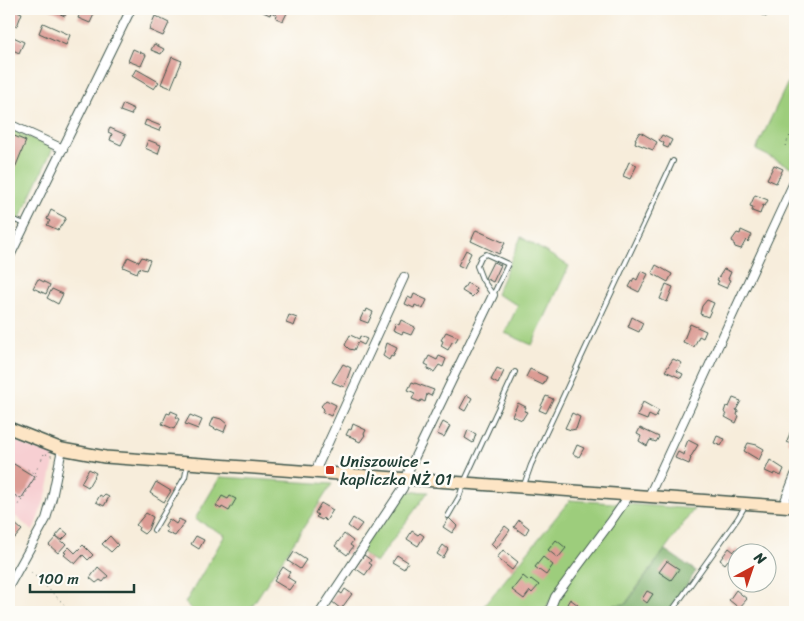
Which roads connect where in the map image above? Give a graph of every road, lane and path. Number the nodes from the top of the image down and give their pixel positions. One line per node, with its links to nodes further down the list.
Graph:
1 (131, 9): 5 (street)
2 (9, 124): 5 (street)
3 (795, 125): 4 (path)
4 (785, 146)
5 (63, 149): 9 (street)
6 (673, 161): 24 (lane)
7 (795, 180): 26 (street)
8 (9, 218): 9 (lane)
9 (25, 224): 10 (street)
10 (9, 258)
11 (404, 278): 19 (street)
12 (494, 295): 12 (lane); 22 (street)
13 (515, 372): 23 (lane)
14 (9, 428): 15 (street)
15 (47, 444): 16 (street); 20 (path)
16 (62, 449): 17 (street); 33 (street)
17 (188, 463): 19 (street); 32 (lane)
18 (26, 468): 20 (path)
19 (317, 473): 22 (street)
20 (34, 474): 27 (path)
21 (795, 475): 29 (street)
22 (406, 479): 23 (street); 35 (street)
23 (464, 483): 24 (street); 31 (lane)
24 (523, 488): 25 (street)
25 (628, 495): 26 (street); 37 (street)
26 (649, 496): 28 (street)
27 (9, 501)
28 (746, 503): 29 (street); 38 (lane)
29 (782, 506): 30 (street)
30 (795, 507)
31 (448, 516)
32 (154, 530)
33 (22, 563): 34 (street); 36 (path)
34 (9, 586)
35 (321, 611)
36 (72, 612)
37 (549, 612)
38 (671, 612)

